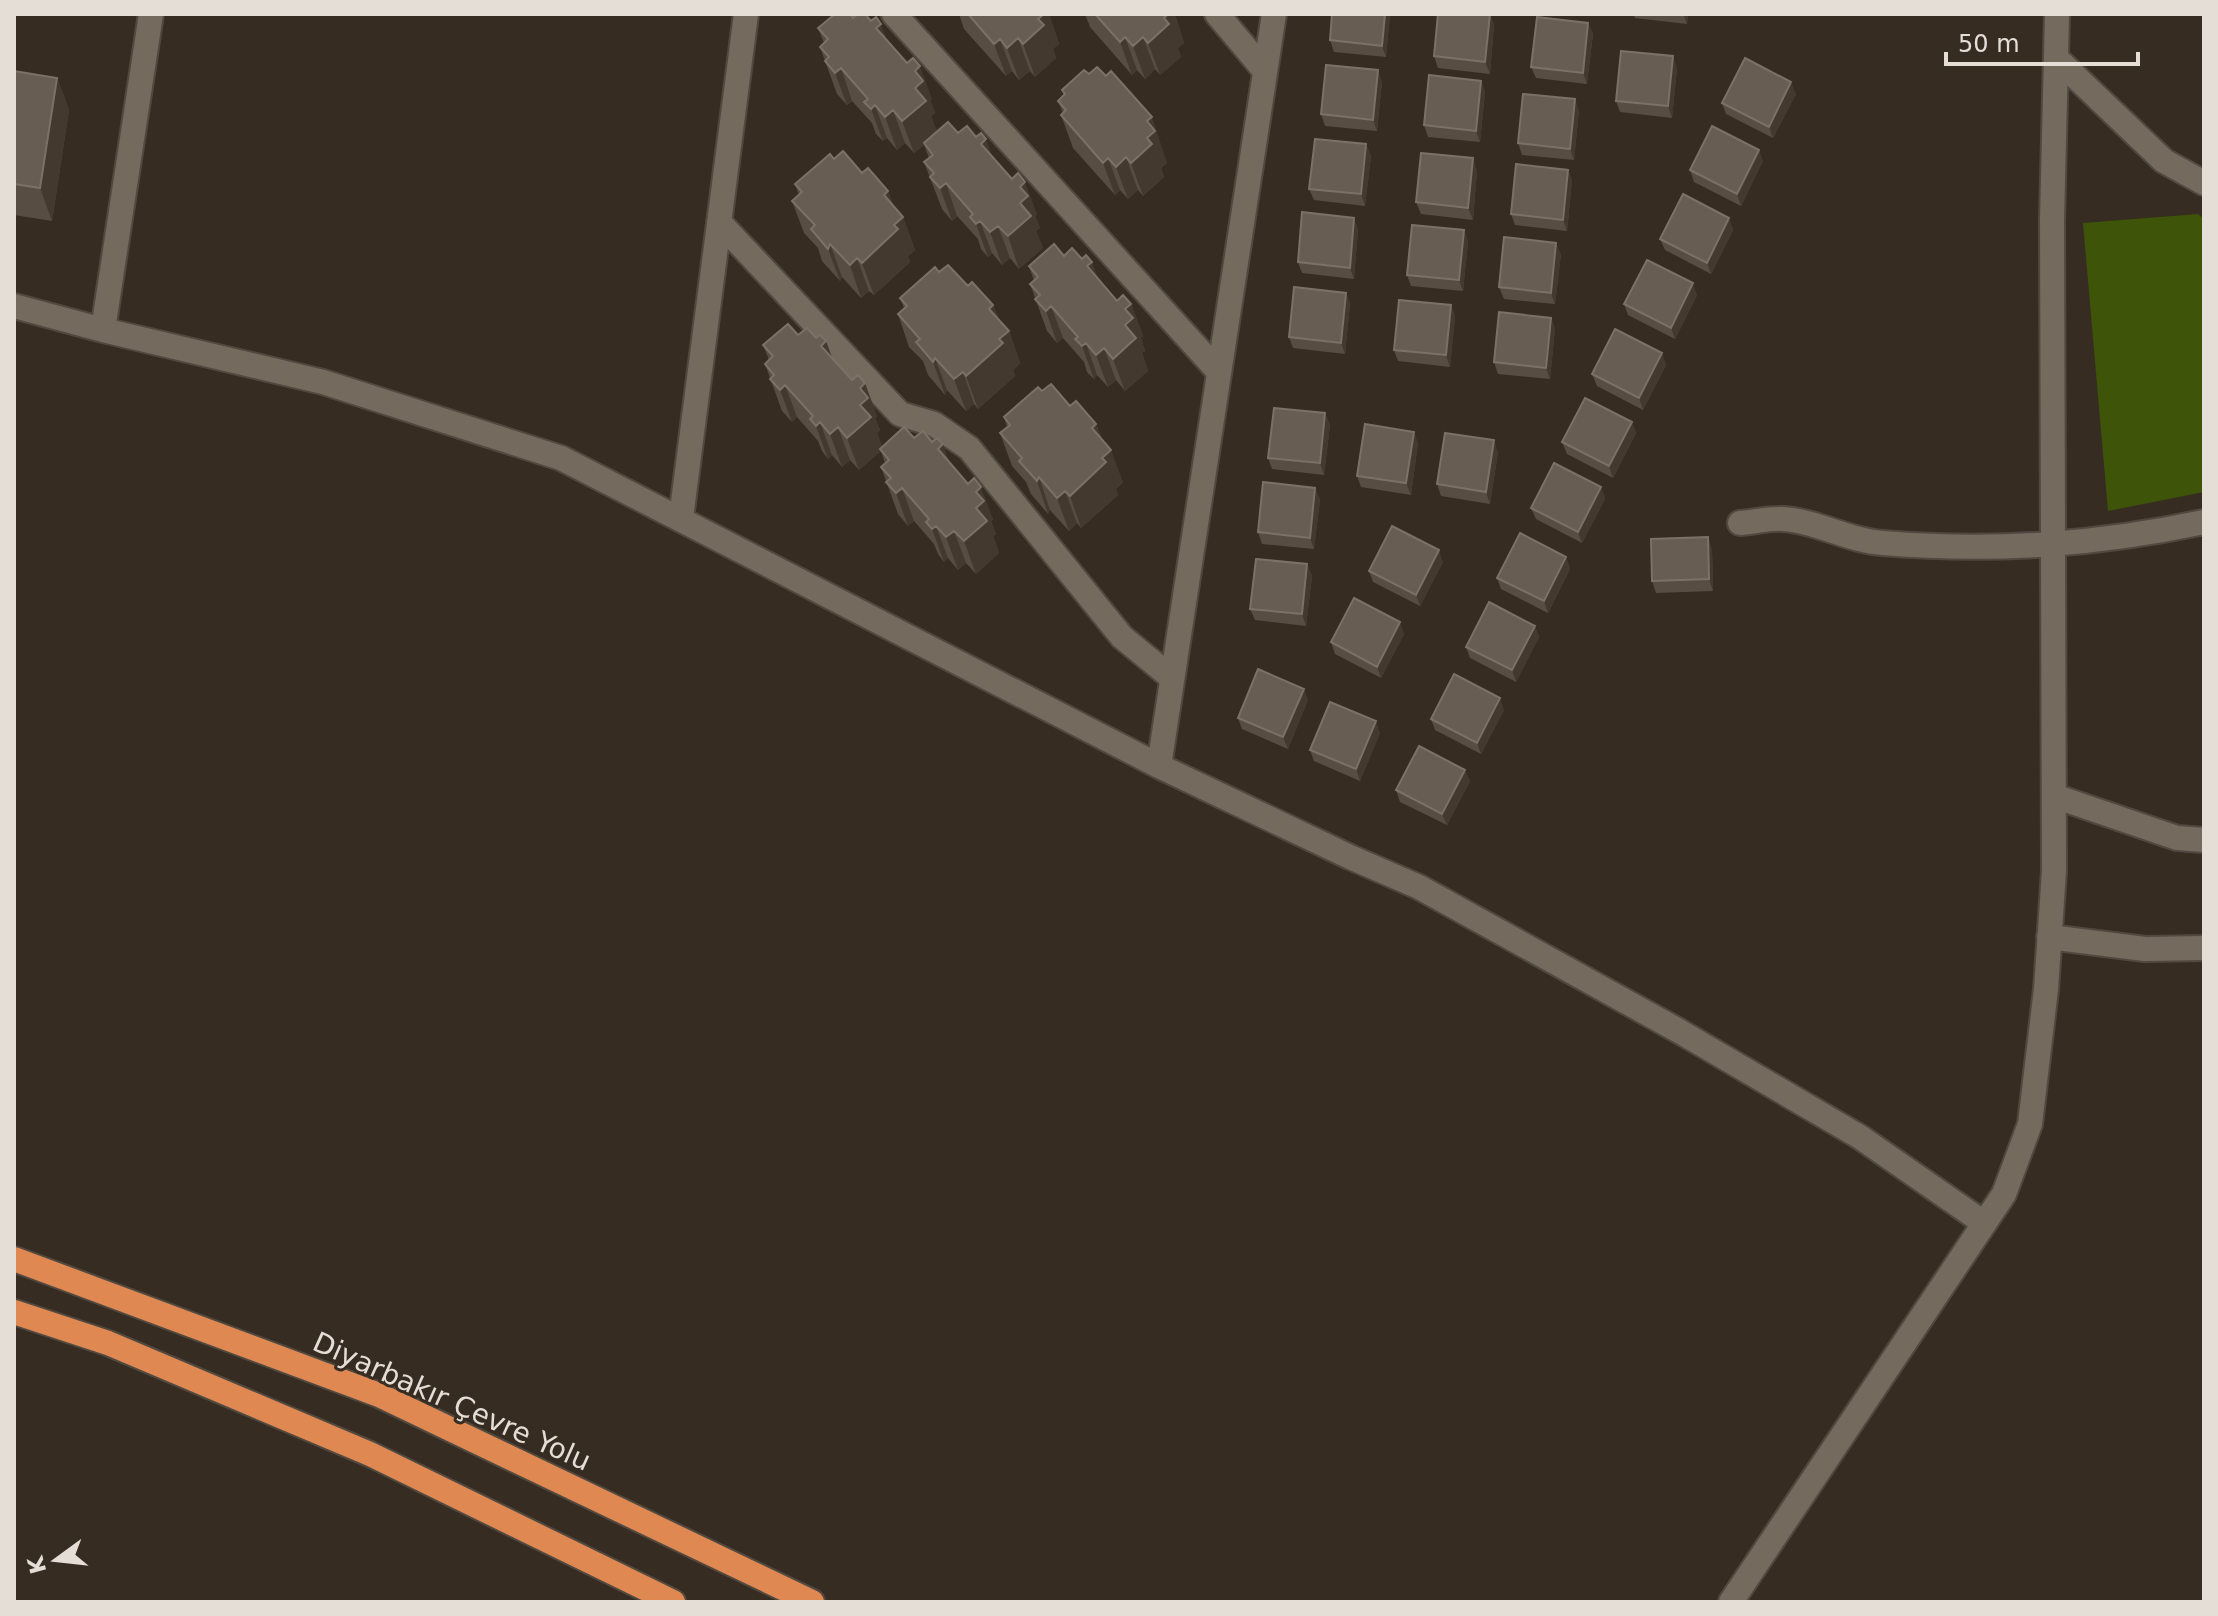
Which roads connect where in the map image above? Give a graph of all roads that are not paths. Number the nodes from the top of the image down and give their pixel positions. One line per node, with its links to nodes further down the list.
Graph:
1 (151, 14): 12 (street)
2 (746, 14): 10 (street)
3 (894, 14): 13 (street)
4 (1217, 14): 8 (street)
5 (1274, 14): 8 (street)
6 (2057, 14): 7 (street)
7 (2056, 58): 9 (street); 17 (street)
8 (1265, 71): 13 (street)
9 (2204, 183)
10 (719, 222): 14 (street); 18 (street)
11 (14, 306): 12 (street)
12 (103, 330): 14 (street)
13 (1219, 372): 18 (street)
14 (681, 518): 19 (street)
15 (2204, 522): 17 (street)
16 (1740, 523): 17 (street)
17 (2052, 545): 20 (street)
18 (1172, 678): 19 (street)
19 (1159, 766): 24 (street)
20 (2054, 796): 21 (street); 22 (street)
21 (2204, 840)
22 (2049, 937): 23 (street); 24 (street)
23 (2204, 948)
24 (1984, 1223): 29 (street)
25 (14, 1259): 28 (highway, Diyarbakır Çevre Yolu)
26 (14, 1312): 27 (highway)
27 (673, 1602)
28 (812, 1602)
29 (1731, 1602)

